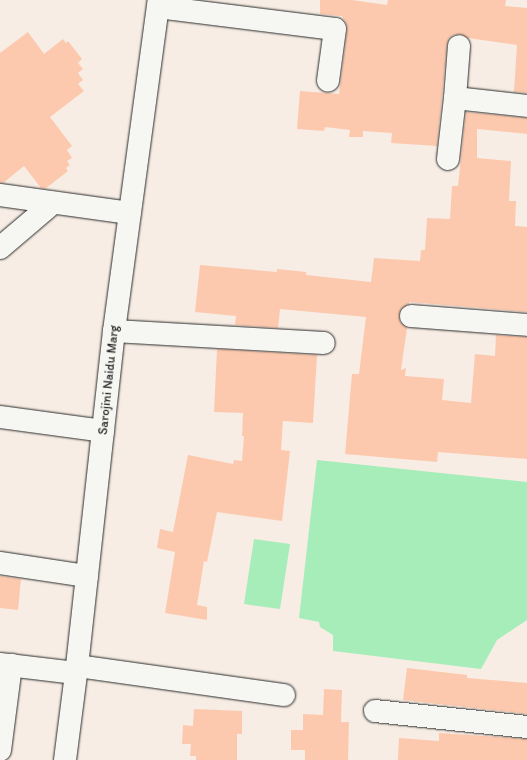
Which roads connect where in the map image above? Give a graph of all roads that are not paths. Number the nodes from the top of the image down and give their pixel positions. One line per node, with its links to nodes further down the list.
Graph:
1 (159, 3): 3 (street); 9 (street, Sarojini Naidu Marg)
2 (459, 46): 4 (street)
3 (328, 81)
4 (455, 98): 5 (street); 6 (street)
5 (527, 106)
6 (448, 159)
7 (0, 196): 8 (street)
8 (53, 202): 9 (street); 10 (street)
9 (130, 213): 13 (street, Sarojini Naidu Marg)
10 (0, 248)
11 (411, 316): 12 (street)
12 (527, 325)
13 (114, 331): 14 (street); 16 (street, Sarojini Naidu Marg)
14 (324, 343)
15 (0, 417): 16 (street)
16 (103, 431): 18 (street, Sarojini Naidu Marg)
17 (0, 563): 18 (street)
18 (87, 576): 20 (street, Sarojini Naidu Marg)
19 (5, 665): 20 (street); 24 (street)
20 (76, 670): 21 (street); 25 (street, Sarojini Naidu Marg)
21 (284, 695)
22 (375, 711): 23 (street)
23 (527, 727)
24 (0, 750)
25 (64, 760)

